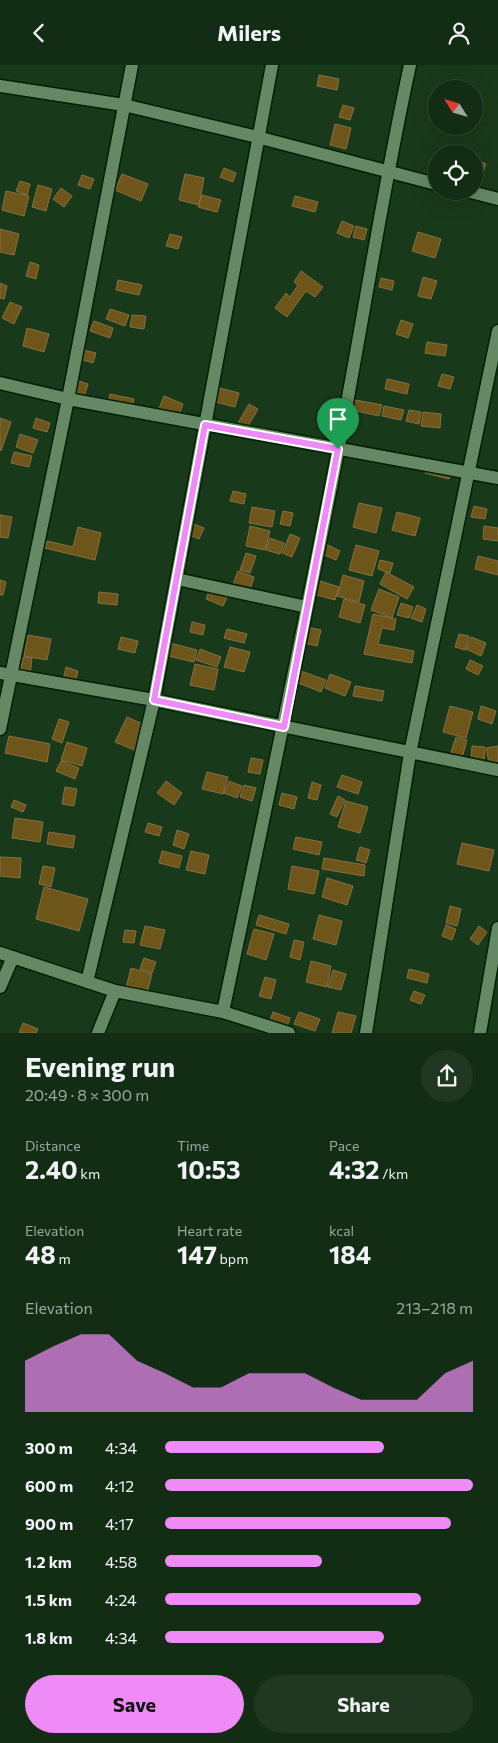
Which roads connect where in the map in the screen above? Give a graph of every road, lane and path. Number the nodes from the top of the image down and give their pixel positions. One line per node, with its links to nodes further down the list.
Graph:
1 (132, 65): 5 (street)
2 (272, 65): 6 (street)
3 (410, 65): 7 (street)
4 (0, 86): 5 (street)
5 (124, 105): 6 (street); 13 (street)
6 (257, 137): 7 (street); 14 (street)
7 (386, 172): 8 (street); 15 (street)
8 (428, 182)
9 (483, 195): 10 (street)
10 (498, 199)
11 (498, 331): 16 (street)
12 (0, 383): 13 (street)
13 (68, 399): 14 (street); 20 (street)
14 (205, 425): 15 (street); 18 (street)
15 (338, 449): 16 (street); 19 (street)
16 (468, 471): 17 (street); 24 (street)
17 (498, 478)
18 (177, 579): 19 (street); 21 (street)
19 (307, 607): 22 (street)
20 (6, 675): 21 (street); 23 (street)
21 (154, 700): 22 (street); 29 (street)
22 (284, 727): 24 (street); 32 (street)
23 (0, 729)
24 (410, 753): 25 (street); 35 (street)
25 (498, 770)
26 (498, 928): 36 (street)
27 (0, 953): 28 (street)
28 (13, 957): 29 (street); 30 (street)
29 (87, 982): 31 (street)
30 (0, 987)
31 (116, 991): 32 (street); 33 (street)
32 (223, 1012): 34 (street)
33 (98, 1033)
34 (289, 1033)
35 (366, 1033)
36 (480, 1033)

